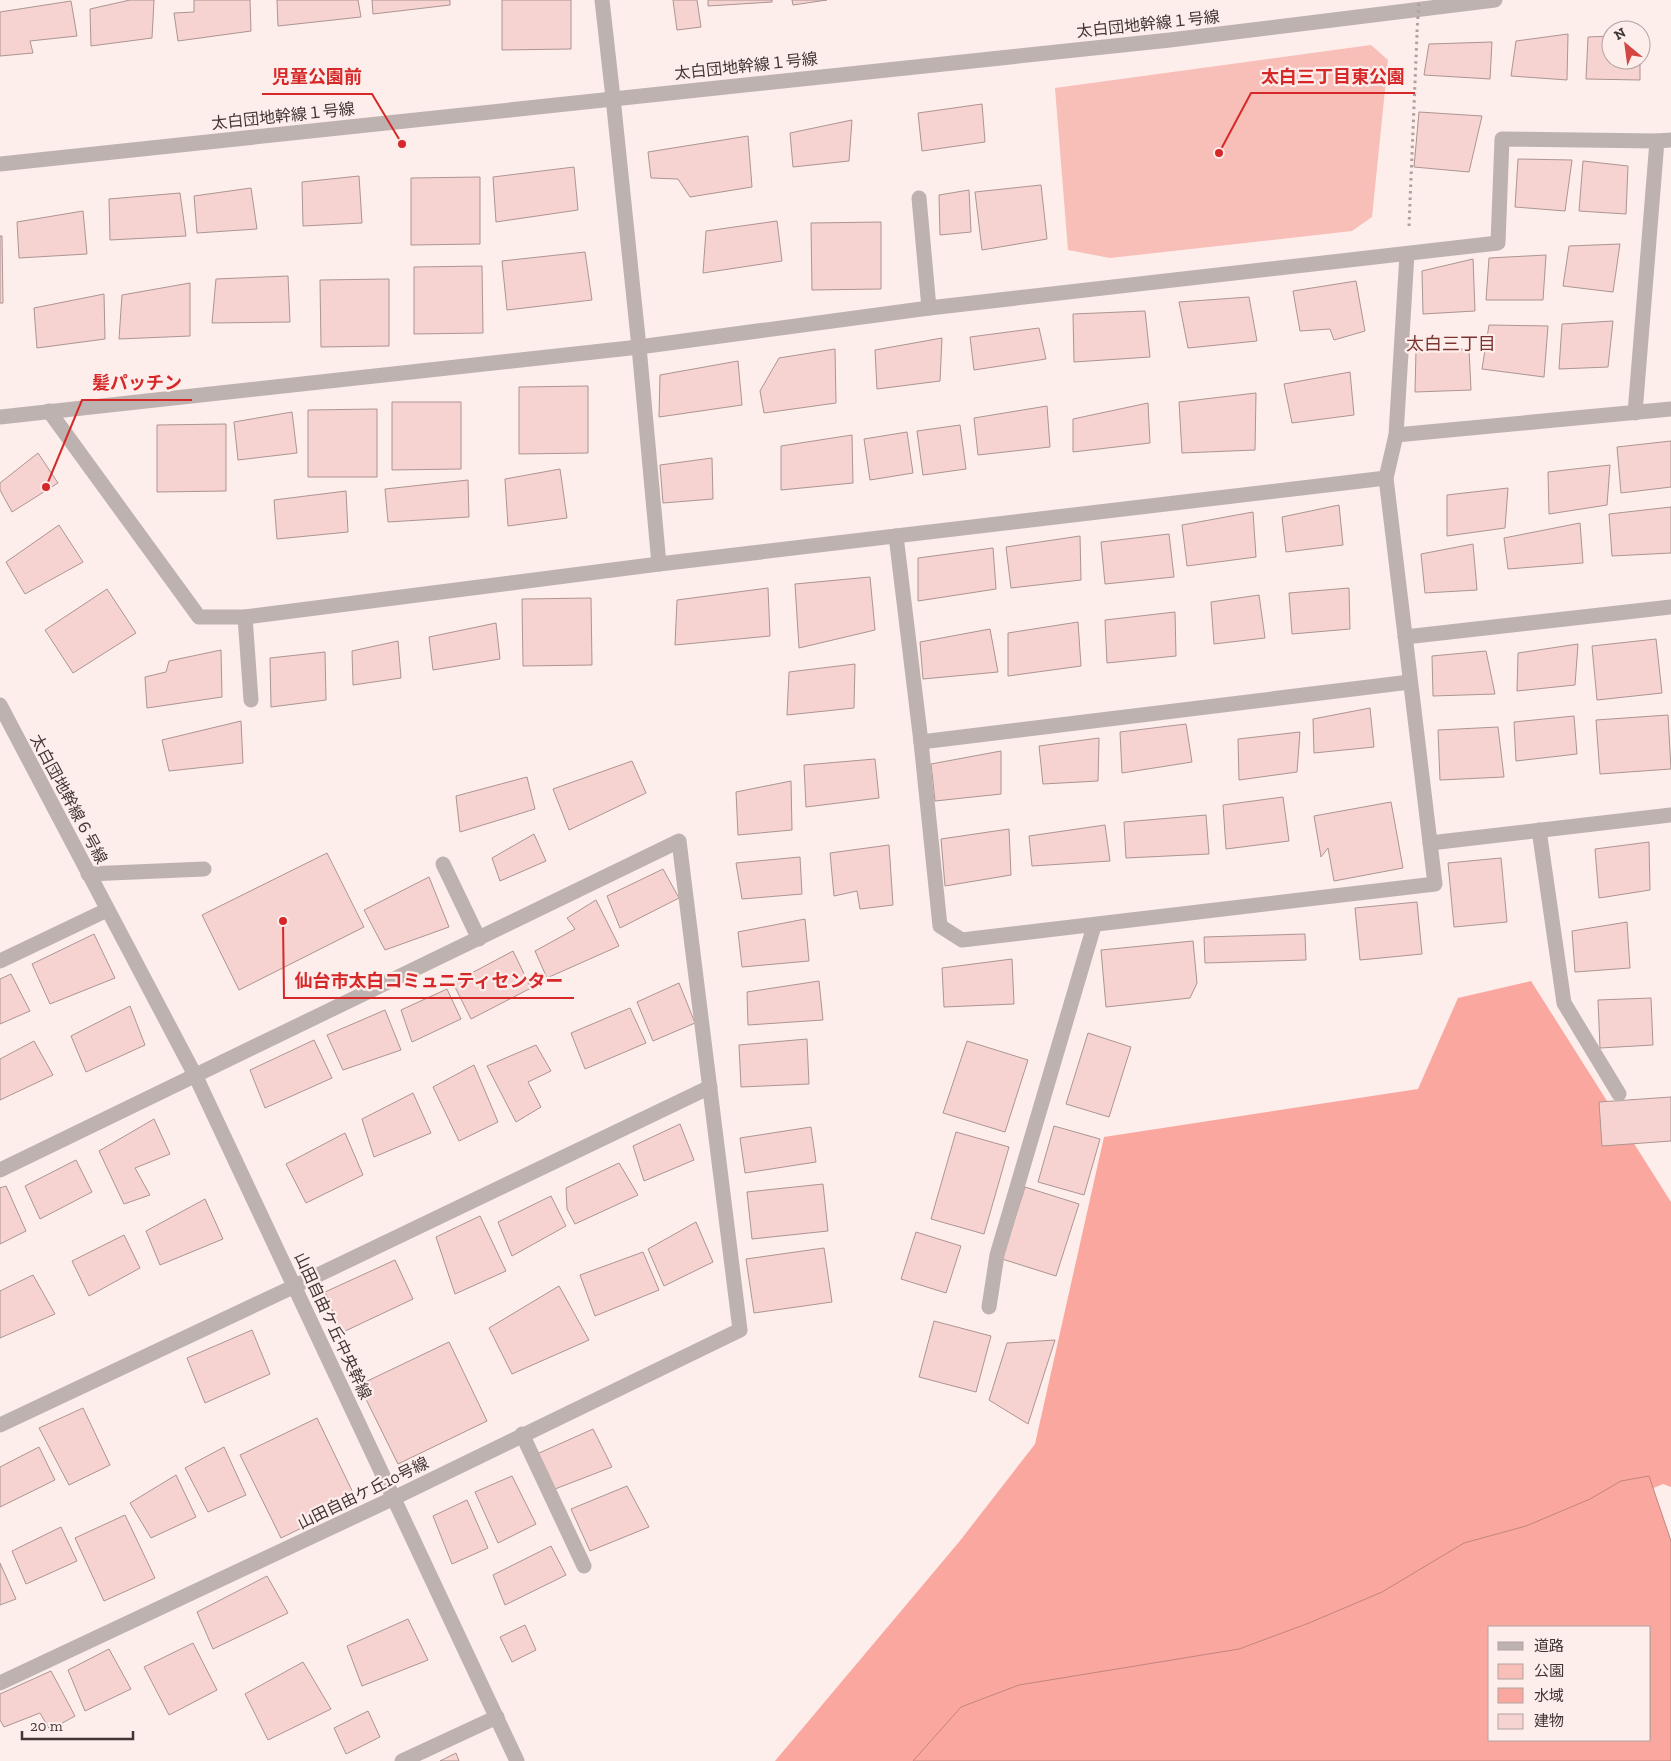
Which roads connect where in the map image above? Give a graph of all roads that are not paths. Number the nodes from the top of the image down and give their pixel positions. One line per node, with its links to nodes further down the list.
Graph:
1 (602, 0): 3 (street)
2 (1494, 0): 3 (street, 太白団地幹線１号線)
3 (613, 98): 5 (street, 太白団地幹線１号線); 9 (street)
4 (1664, 140): 7 (street); 12 (street)
5 (0, 164)
6 (919, 198): 8 (street)
7 (1408, 254): 8 (street); 14 (street)
8 (929, 308): 9 (street)
9 (639, 347): 11 (street); 17 (street)
10 (1671, 409): 12 (street)
11 (49, 411): 13 (street); 19 (street)
12 (1635, 413): 14 (street)
13 (0, 417)
14 (1396, 435): 15 (street)
15 (1386, 478): 16 (street); 20 (street)
16 (896, 536): 17 (street); 24 (street)
17 (659, 564): 19 (street)
18 (1671, 607): 20 (street)
19 (245, 617): 22 (street)
20 (1405, 637): 21 (street)
21 (1410, 682): 24 (street); 27 (street)
22 (251, 700)
23 (0, 705): 30 (street, 太白団地幹線６号線)
24 (921, 742): 32 (street)
25 (1671, 815): 26 (street)
26 (1539, 830): 27 (street); 37 (street)
27 (1430, 844): 32 (street)
28 (443, 864): 33 (street)
29 (204, 869): 30 (street)
30 (88, 874): 31 (street, 太白団地幹線６号線)
31 (107, 910): 34 (street); 35 (street, 山田自由ケ丘中央幹線)
32 (1094, 926): 40 (street)
33 (479, 938): 35 (street); 36 (street)
34 (0, 961)
35 (196, 1077): 38 (street); 39 (street, 山田自由ケ丘中央幹線)
36 (710, 1087): 39 (street); 42 (street, 山田自由ケ丘10号線)
37 (1619, 1094)
38 (0, 1170)
39 (295, 1286): 41 (street); 43 (street, 山田自由ケ丘中央幹線)
40 (989, 1306)
41 (0, 1425)
42 (522, 1434): 43 (street, 山田自由ケ丘10号線); 44 (street)
43 (394, 1498): 45 (street, 山田自由ケ丘10号線); 46 (street, 山田自由ケ丘中央幹線)
44 (584, 1566)
45 (0, 1683)
46 (497, 1717): 47 (street); 48 (street, 山田自由ケ丘中央幹線)
47 (402, 1761)
48 (517, 1761)

